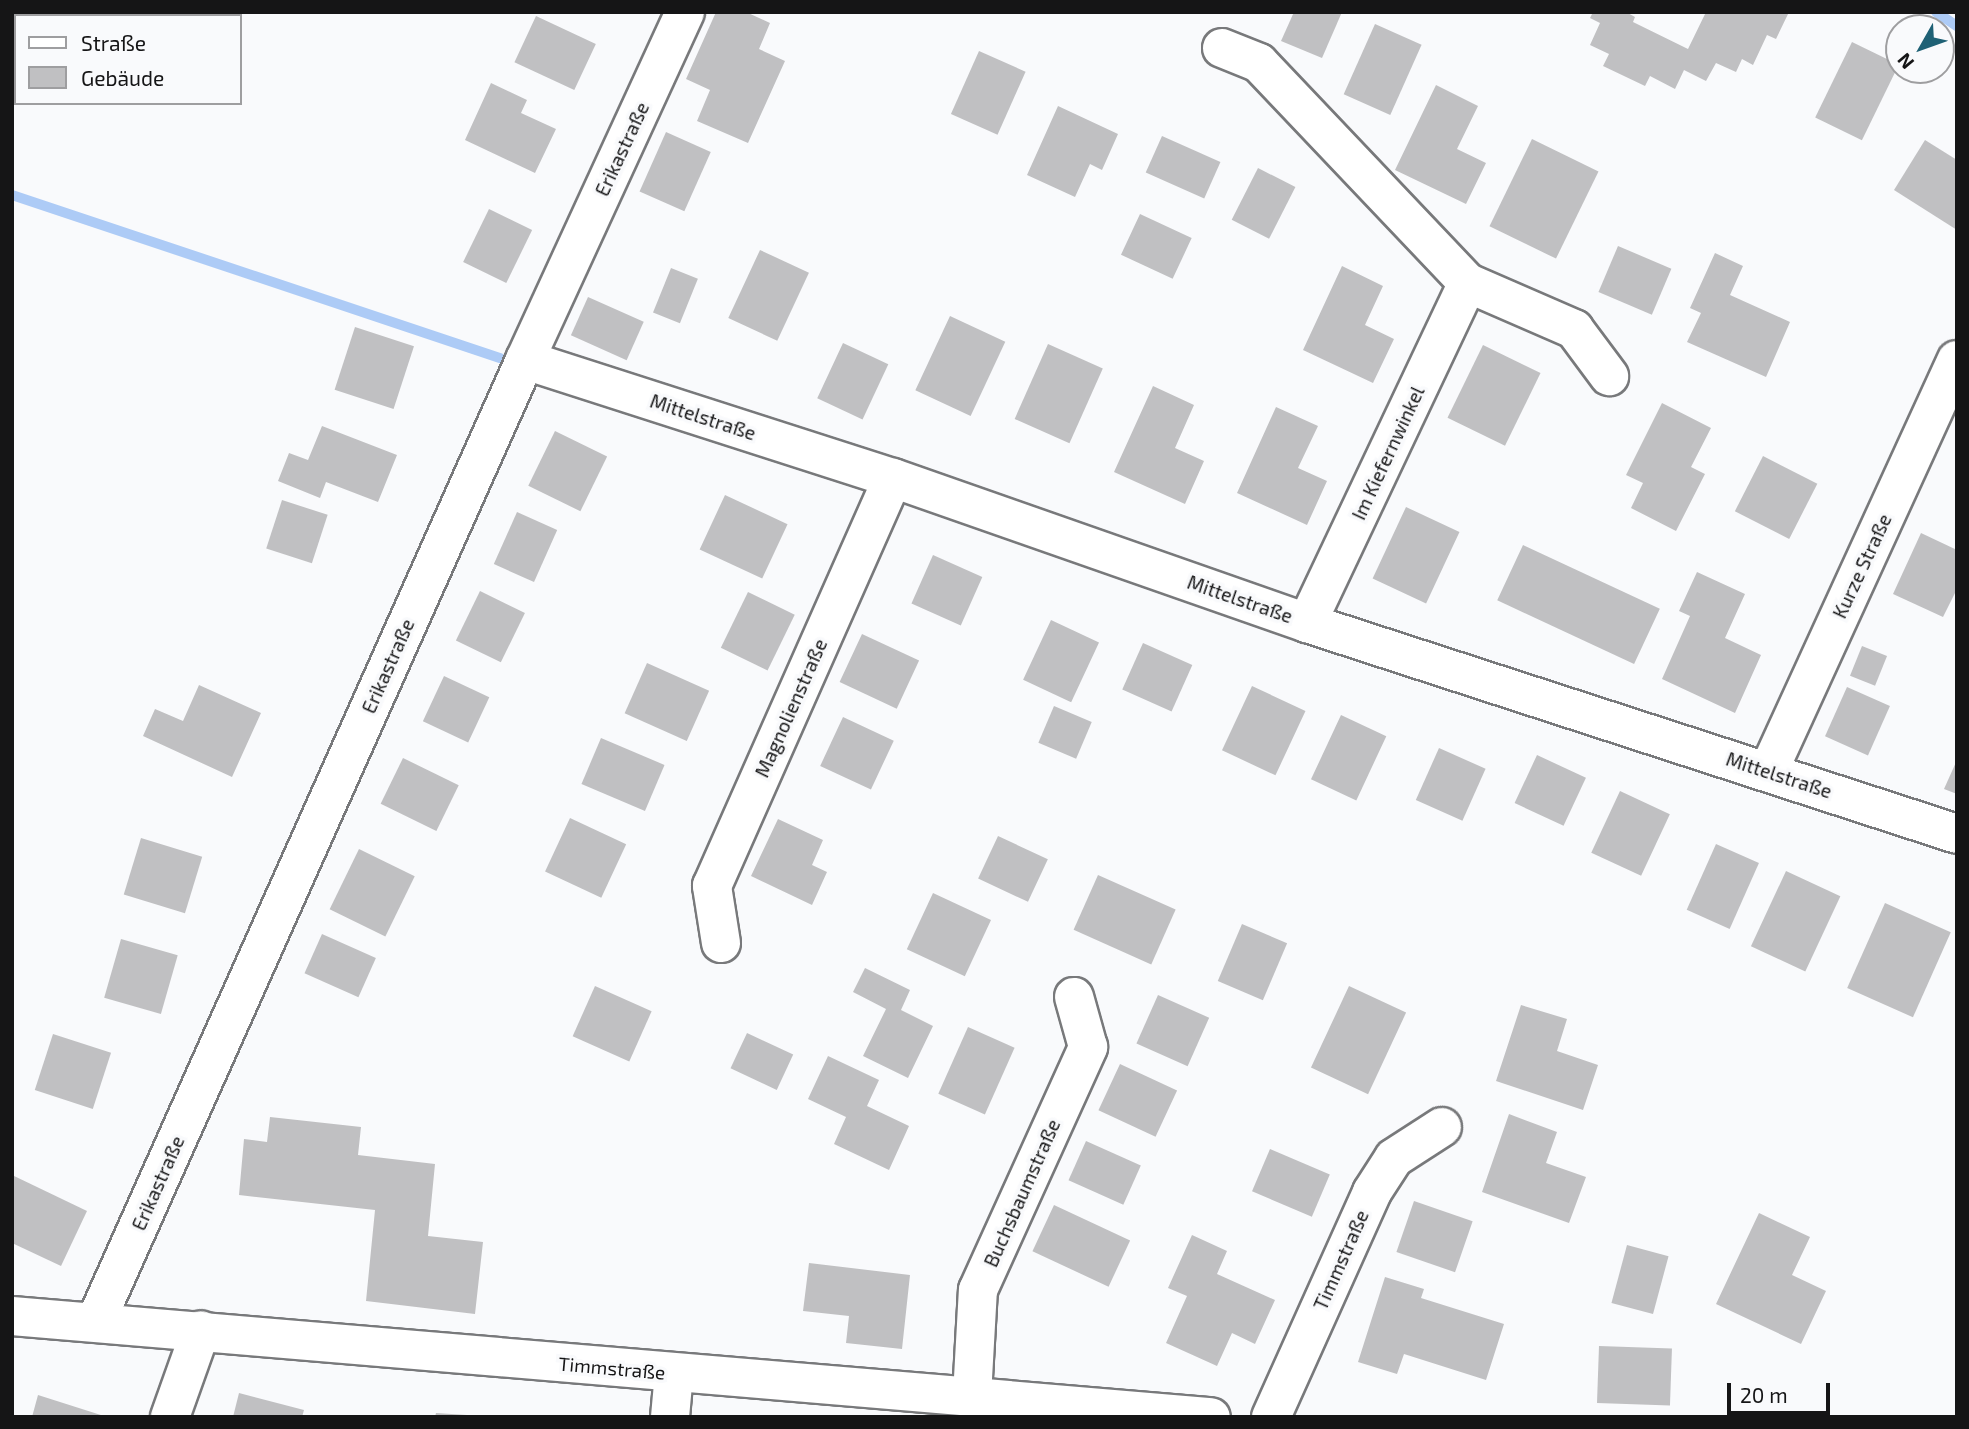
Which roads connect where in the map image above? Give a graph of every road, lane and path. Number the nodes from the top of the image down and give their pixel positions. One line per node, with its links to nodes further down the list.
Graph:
1 (685, 12): 4 (street, Erikastraße)
2 (1222, 48): 3 (street)
3 (1468, 283): 6 (street); 8 (street, Im Kiefernwinkel)
4 (524, 360): 7 (street, Mittelstraße); 15 (street, Erikastraße)
5 (1957, 360): 9 (street, Kurze Straße)
6 (1609, 376)
7 (893, 478): 8 (street, Mittelstraße); 11 (street, Magnolienstraße)
8 (1307, 623): 9 (street, Mittelstraße)
9 (1768, 772): 10 (street, Mittelstraße)
10 (1957, 834)
11 (722, 943)
12 (1074, 997): 18 (street, Buchsbaumstraße)
13 (1442, 1127): 22 (street, Timmstraße)
14 (12, 1316): 15 (street, Timmstraße)
15 (96, 1321): 16 (street, Timmstraße)
16 (201, 1330): 17 (street, Timmstraße); 19 (street)
17 (674, 1373): 18 (street, Timmstraße); 20 (street)
18 (972, 1396): 21 (street, Timmstraße)
19 (170, 1417)
20 (670, 1417)
21 (1211, 1417)
22 (1271, 1417)

